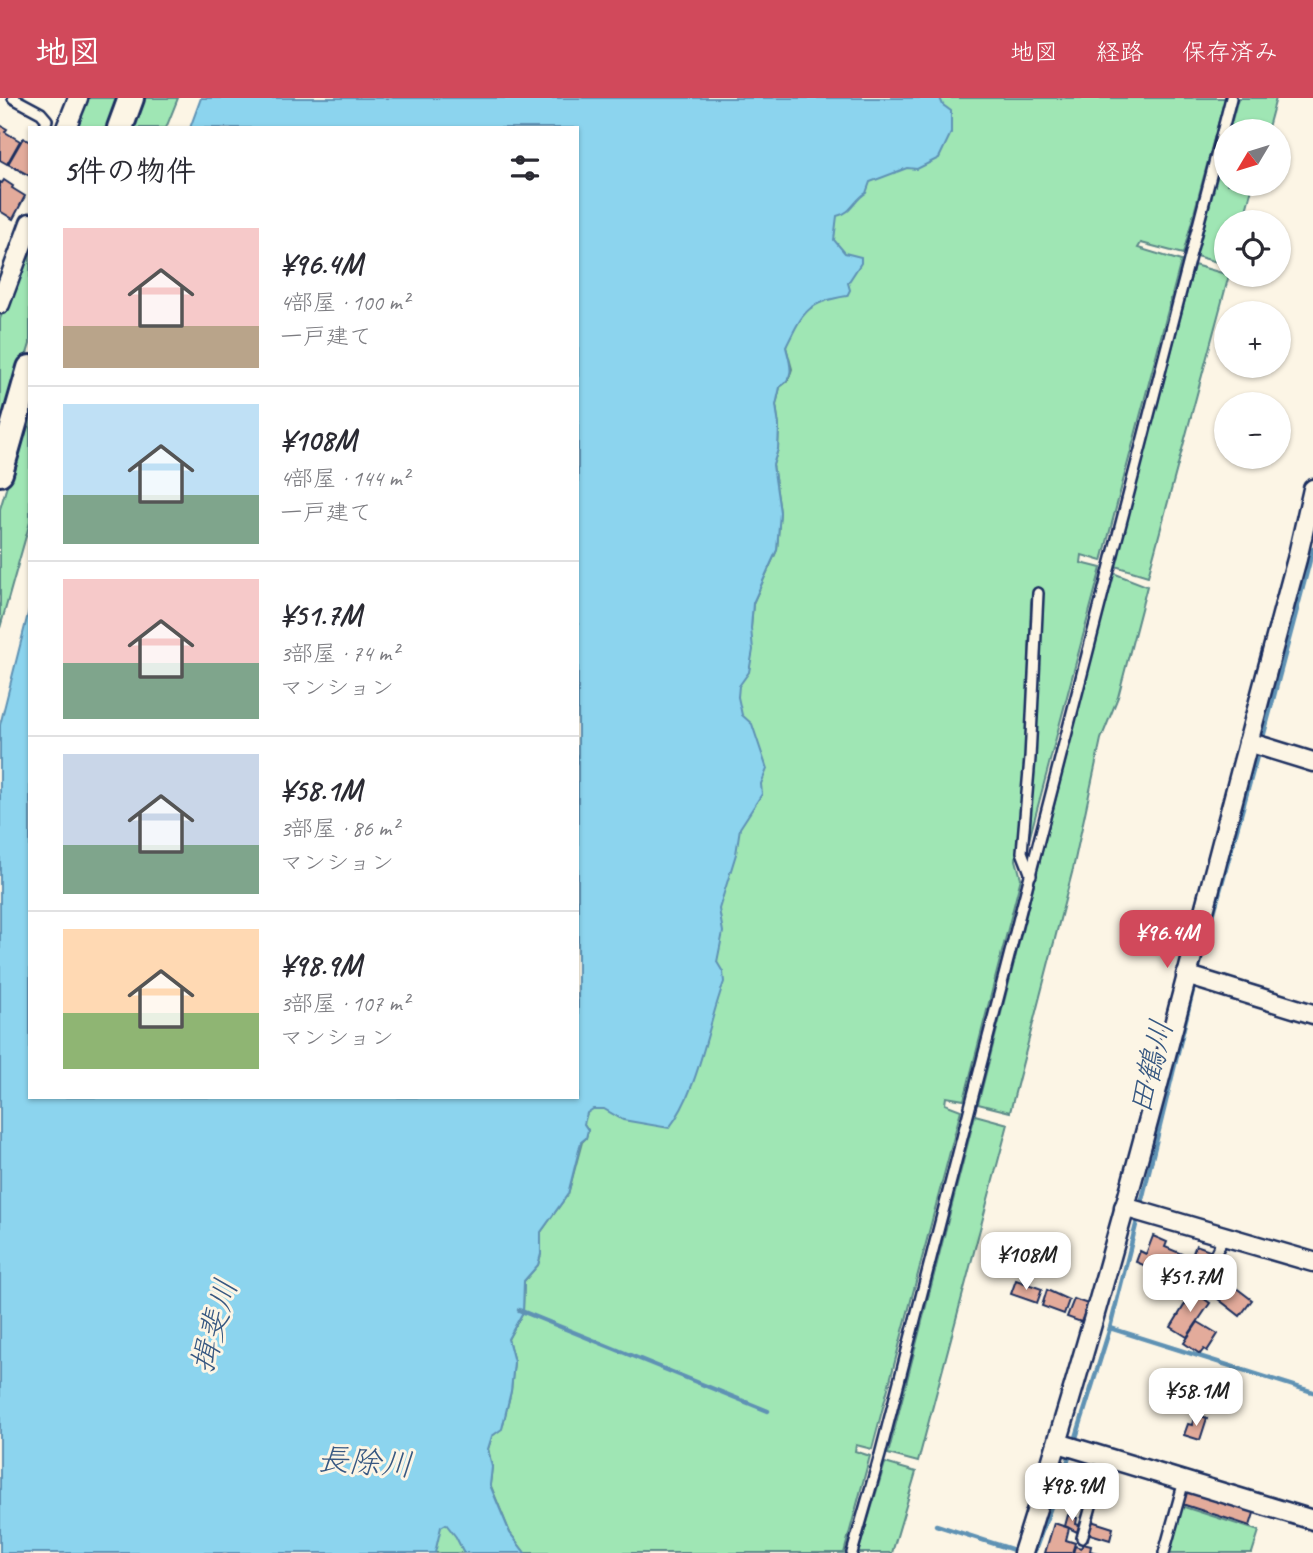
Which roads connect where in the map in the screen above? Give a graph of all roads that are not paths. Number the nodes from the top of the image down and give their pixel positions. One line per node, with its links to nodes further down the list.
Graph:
1 (13, 98): 5 (lane)
2 (78, 98): 6 (street)
3 (131, 98): 7 (main road)
4 (1231, 98): 17 (lane)
5 (45, 126)
6 (67, 126)
7 (121, 126)
8 (28, 228): 9 (street)
9 (0, 304)
10 (28, 375): 11 (main road)
11 (0, 473)
12 (1313, 489): 13 (street)
13 (1311, 511): 15 (street)
14 (1038, 593): 17 (lane)
15 (1249, 743): 16 (street); 18 (street)
16 (1313, 762)
17 (1031, 875): 29 (lane)
18 (1194, 977): 19 (street); 20 (street)
19 (1313, 1014)
20 (1132, 1209): 21 (street); 24 (street)
21 (1225, 1235): 22 (street); 23 (lane)
22 (1313, 1262)
23 (1201, 1282)
24 (1061, 1443): 25 (street); 30 (street)
25 (1105, 1457): 26 (street); 28 (lane)
26 (1184, 1481): 27 (street); 31 (lane)
27 (1313, 1520)
28 (1082, 1538)
29 (852, 1553)
30 (1023, 1553)
31 (1164, 1553)

